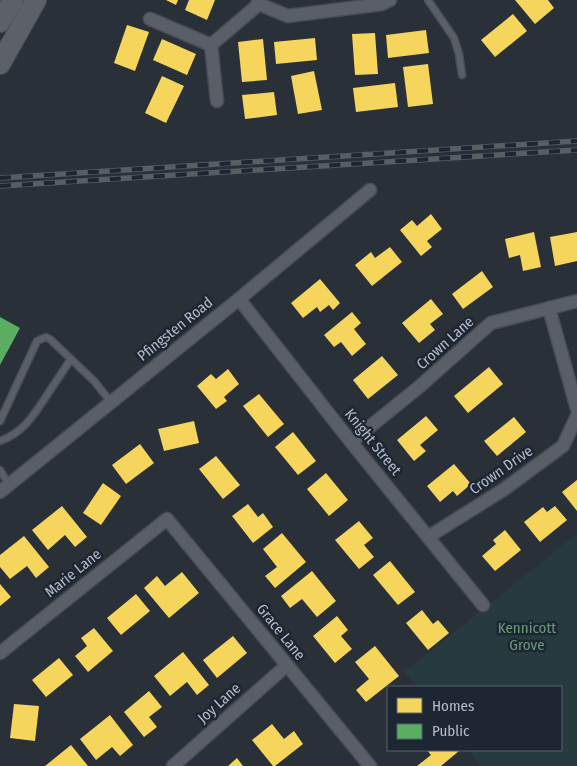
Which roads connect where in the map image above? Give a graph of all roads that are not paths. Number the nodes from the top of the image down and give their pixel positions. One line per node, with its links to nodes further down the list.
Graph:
1 (13, 0): 7 (main road)
2 (36, 0): 9 (main road)
3 (390, 0): 5 (street)
4 (428, 0): 10 (lane)
5 (259, 2): 8 (street)
6 (150, 19): 8 (street)
7 (0, 22)
8 (211, 45): 11 (street)
9 (0, 64)
10 (462, 75)
11 (217, 101)
12 (370, 190): 13 (street, Pfingsten Road)
13 (239, 299): 17 (street, Pfingsten Road); 22 (street, Knight Street)
14 (577, 301): 15 (street, Crown Lane)
15 (549, 308): 18 (street); 22 (street, Crown Lane)
16 (71, 360): 17 (lane); 20 (lane); 21 (lane)
17 (111, 402): 24 (street, Pfingsten Road)
18 (577, 409)
19 (577, 416): 26 (street, Crown Drive)
20 (0, 421)
21 (0, 441)
22 (351, 442): 26 (street, Knight Street)
23 (0, 470): 24 (lane)
24 (4, 488)
25 (167, 519): 28 (street, Marie Lane); 29 (street, Grace Lane)
26 (428, 536): 27 (street, Knight Street)
27 (483, 605)
28 (0, 653)
29 (287, 665): 30 (street, Joy Lane); 31 (street, Grace Lane)
30 (173, 766)
31 (370, 766)

